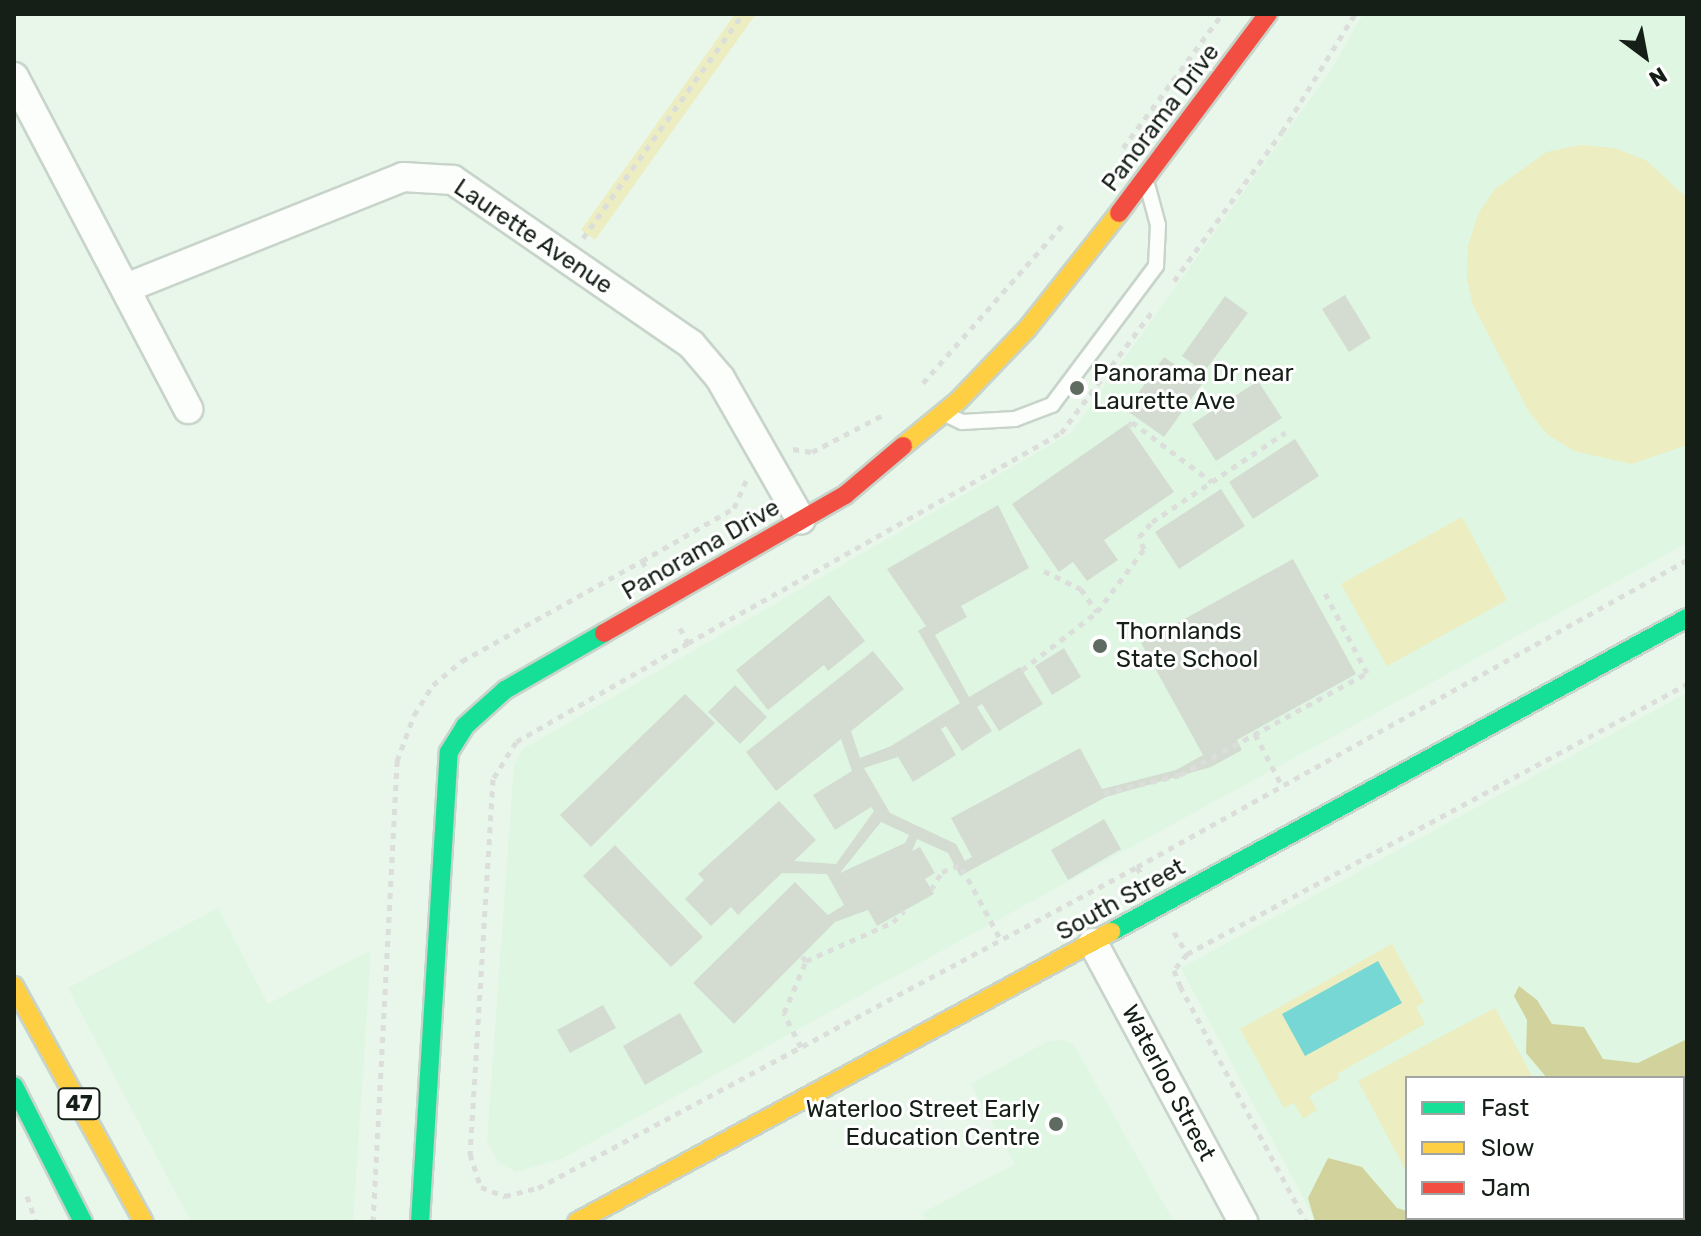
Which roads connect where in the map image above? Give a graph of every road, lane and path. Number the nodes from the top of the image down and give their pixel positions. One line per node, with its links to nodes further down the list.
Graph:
1 (743, 14): 8 (path)
2 (1222, 14): 5 (path)
3 (1268, 14): 6 (main road, Panorama Drive)
4 (14, 77): 9 (street)
5 (1120, 152)
6 (1146, 179): 13 (main road, Panorama Drive); 13 (lane)
7 (1073, 212): 10 (path)
8 (568, 259): 9 (street, Laurette Avenue); 16 (street, Laurette Avenue)
9 (126, 288): 11 (street)
10 (911, 396)
11 (188, 409)
12 (889, 413): 16 (path)
13 (944, 414): 18 (main road, Panorama Drive)
14 (1129, 426): 17 (path)
15 (1286, 432): 17 (path)
16 (761, 450): 18 (street, Laurette Avenue); 20 (path)
17 (1212, 482): 24 (path)
18 (801, 520): 23 (main road, Panorama Drive)
19 (1687, 560): 29 (path)
20 (642, 561): 23 (path); 44 (path)
21 (1044, 571): 24 (path)
22 (1325, 593): 28 (path)
23 (664, 599): 39 (path); 45 (main road, Panorama Drive)
24 (1097, 612): 26 (path)
25 (1687, 618): 33 (main road, South Street)
26 (1022, 670)
27 (1687, 684): 37 (path)
28 (1255, 734): 29 (path); 30 (path)
29 (1282, 786): 31 (path)
30 (1104, 793)
31 (1137, 867): 33 (path); 35 (path)
32 (931, 890): 35 (path)
33 (1160, 907): 36 (main road, South Street); 37 (path)
34 (904, 911): 39 (path)
35 (1001, 940): 39 (path)
36 (1093, 943): 41 (main road, South Street); 47 (street, Waterloo Street)
37 (1187, 954): 48 (path)
38 (14, 986): 43 (main road, 47)
39 (801, 1047)
40 (14, 1086): 42 (main road, 47)
41 (622, 1212): 46 (main road, South Street)
42 (83, 1222)
43 (144, 1222)
44 (373, 1222)
45 (420, 1222)
46 (577, 1222)
47 (1243, 1222)
48 (1306, 1222)

